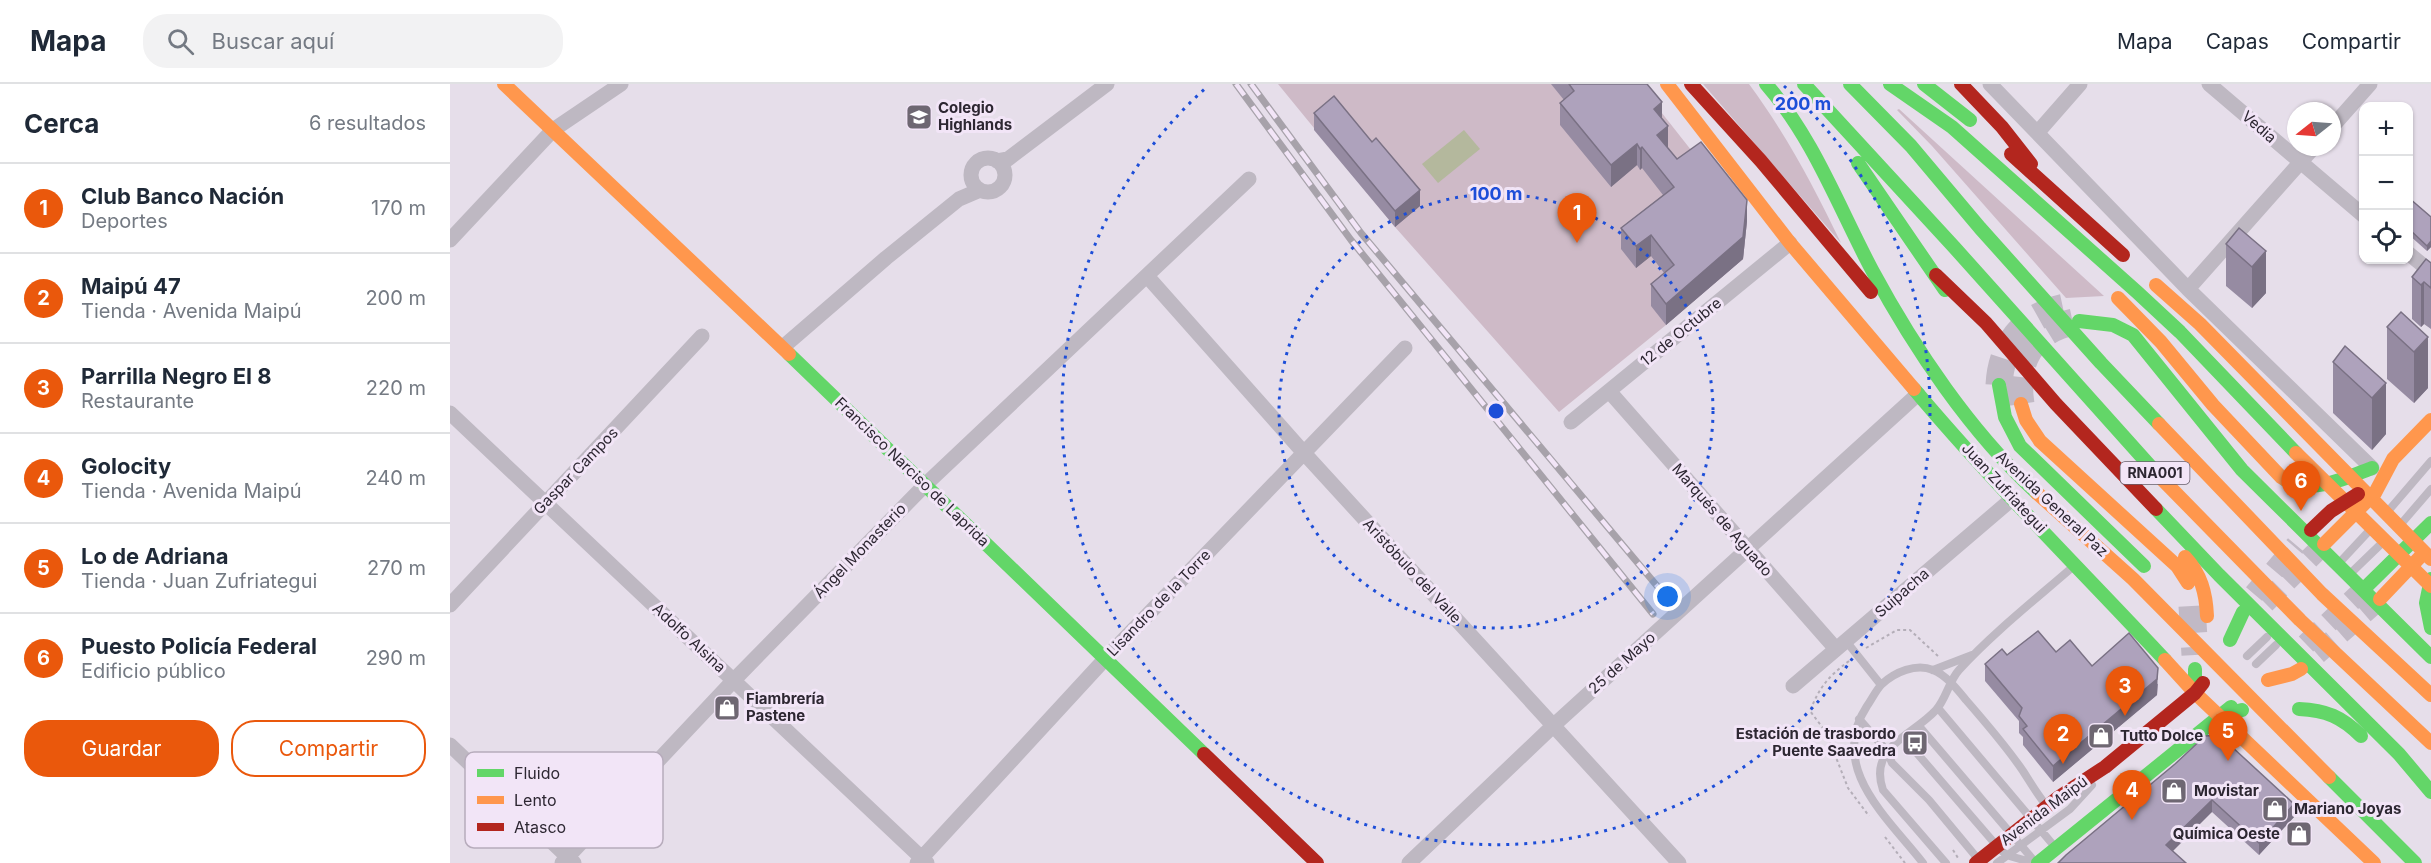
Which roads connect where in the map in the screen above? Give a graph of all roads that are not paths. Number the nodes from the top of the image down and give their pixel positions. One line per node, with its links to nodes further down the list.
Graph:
1 (504, 84): 19 (main road, Francisco Narciso de Laprida)
2 (621, 84): 19 (street)
3 (1107, 84): 24 (street)
4 (1666, 84): 31 (main road, Juan Zufriategui)
5 (1691, 84): 45 (main road)
6 (1766, 84): 45 (main road, Avenida General Paz)
7 (1803, 84): 34 (main road); 109 (main road, RNA001)
8 (1851, 84): 99 (main road, RNA001)
9 (1885, 84): 21 (main road)
10 (1890, 84): 75 (main road)
11 (1924, 84): 18 (main road)
12 (1960, 84): 28 (main road)
13 (1990, 84): 20 (street)
14 (2080, 84): 20 (street)
15 (2209, 84): 25 (street, Vedia)
16 (2370, 84): 17 (street)
17 (2341, 117)
18 (1978, 126)
19 (553, 130): 30 (street); 46 (main road, Francisco Narciso de Laprida)
20 (2038, 132): 38 (street)
21 (1941, 138)
22 (1994, 140): 28 (main road)
23 (2306, 156): 25 (street)
24 (1003, 163): 27 (street); 27 (street)
25 (2300, 163): 29 (street, Vedia); 38 (street)
26 (1249, 179): 36 (street, Ángel Monasterio)
27 (976, 184): 46 (street)
28 (2051, 188): 33 (main road)
29 (2359, 212)
30 (450, 240)
31 (1790, 243): 48 (street, 12 de Octubre); 49 (main road, Juan Zufriategui)
32 (2413, 256): 35 (street)
33 (2130, 260)
34 (1933, 272): 43 (main road); 115 (main road)
35 (2431, 272)
36 (1147, 276): 55 (street, Aristóbulo del Valle); 58 (street, Ángel Monasterio)
37 (2147, 276): 68 (main road)
38 (2188, 289): 57 (street)
39 (2109, 290): 42 (main road)
40 (2108, 307): 42 (main road)
41 (2079, 321): 86 (main road)
42 (2147, 328): 57 (main road)
43 (1972, 329)
44 (702, 336): 61 (street, Gaspar Campos)
45 (1915, 344): 134 (main road, Avenida General Paz)
46 (783, 347): 58 (main road, Francisco Narciso de Laprida)
47 (1406, 348): 55 (street, Lisandro de la Torre)
48 (1609, 391): 54 (street, 12 de Octubre); 67 (street, Marqués de Aguado)
49 (1918, 394): 60 (main road, Juan Zufriategui); 67 (street, 25 de Mayo)
50 (2021, 404): 76 (main road)
51 (2036, 406): 71 (main road)
52 (450, 413): 61 (street, Adolfo Alsina)
53 (2431, 420): 57 (main road)
54 (1571, 422)
55 (1304, 453): 87 (street, Lisandro de la Torre); 104 (street, Aristóbulo del Valle)
56 (2431, 461): 69 (lane)
57 (2377, 472): 63 (main road); 63 (main road)
58 (925, 485): 87 (main road, Francisco Narciso de Laprida); 93 (street, Ángel Monasterio)
59 (2431, 489): 72 (lane)
60 (2012, 499): 70 (main road, Juan Zufriategui); 82 (street, Suipacha)
61 (545, 503): 78 (street, Gaspar Campos); 93 (street, Adolfo Alsina)
62 (2134, 506): 84 (main road)
63 (2352, 515): 65 (main road)
64 (2431, 523): 74 (main road)
65 (2324, 544)
66 (2431, 545): 77 (main road)
67 (1747, 549): 82 (street, Marqués de Aguado); 104 (street, 25 de Mayo)
68 (2431, 559)
69 (2341, 561)
70 (2076, 564): 85 (lane); 98 (main road, Juan Zufriategui)
71 (2148, 570)
72 (2353, 571)
73 (2431, 579): 80 (main road)
74 (2367, 586)
75 (2431, 586)
76 (2191, 597)
77 (2380, 599)
78 (450, 605)
79 (2246, 616): 84 (main road)
80 (2431, 628)
81 (2267, 637): 84 (lane)
82 (1841, 645): 95 (lane); 96 (street, Suipacha)
83 (2276, 645): 89 (lane)
84 (2229, 647): 97 (main road)
85 (1974, 654): 91 (lane); 94 (lane)
86 (2431, 657)
87 (1105, 659): 124 (street, Lisandro de la Torre); 126 (main road, Francisco Narciso de Laprida)
88 (2290, 659): 97 (main road)
89 (2256, 664)
90 (2301, 669): 97 (main road)
91 (1933, 670): 94 (lane); 95 (lane)
92 (2204, 675): 98 (main road); 98 (lane)
93 (733, 681): 113 (street, Ángel Monasterio); 124 (street, Adolfo Alsina)
94 (1952, 683): 101 (lane); 116 (lane)
95 (1881, 685): 103 (lane)
96 (1793, 686)
97 (2270, 686)
98 (2195, 693): 102 (main road, Juan Zufriategui); 112 (main road, Avenida Maipú)
99 (2431, 695)
100 (2235, 704): 102 (main road)
101 (1938, 708): 105 (lane); 117 (lane)
102 (2220, 716): 121 (main road); 133 (main road, Juan Zufriategui)
103 (1859, 719): 111 (lane); 129 (lane)
104 (1554, 725): 127 (street, 25 de Mayo); 128 (street, Aristóbulo del Valle)
105 (1919, 726): 107 (lane); 118 (lane)
106 (2305, 726): 108 (main road)
107 (1903, 737): 111 (lane); 122 (lane)
108 (2368, 743)
109 (2431, 743)
110 (450, 745): 114 (street)
111 (1887, 751): 125 (lane); 130 (lane)
112 (2122, 753): 116 (main road, Avenida Maipú); 117 (lane)
113 (663, 757)
114 (465, 760)
115 (2431, 792)
116 (2047, 806): 117 (main road, Avenida Maipú)
117 (2036, 824): 118 (main road, Avenida Maipú); 121 (lane)
118 (2016, 839): 122 (main road, Avenida Maipú); 132 (lane)
119 (555, 848): 123 (street)
120 (580, 848): 123 (street, Ángel Monasterio)
121 (2056, 848): 132 (main road)
122 (2002, 851): 125 (main road, Avenida Maipú); 131 (lane); 132 (lane)
123 (568, 861)
124 (922, 861)
125 (1979, 862)
126 (1317, 863)
127 (1409, 863)
128 (1679, 863)
129 (1923, 863)
130 (1946, 863)
131 (1996, 863)
132 (2036, 863)
133 (2374, 863)
134 (2415, 863)

